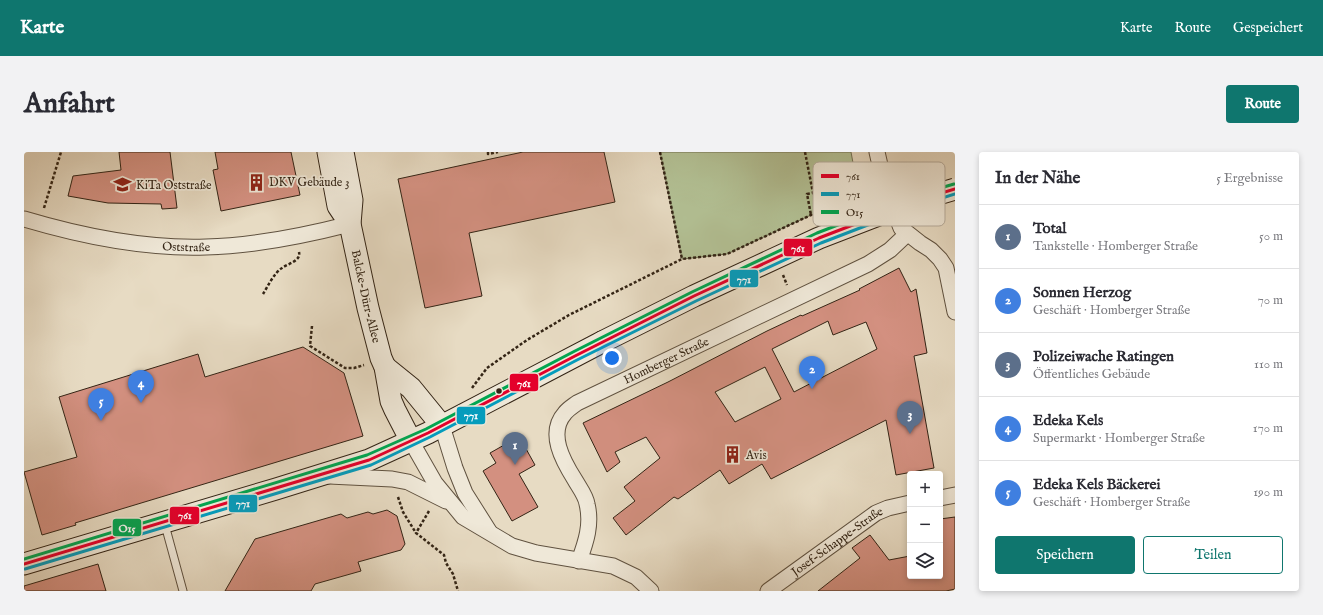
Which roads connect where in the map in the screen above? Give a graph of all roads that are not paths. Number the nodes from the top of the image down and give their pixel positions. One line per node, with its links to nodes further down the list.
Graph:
1 (328, 152): 8 (main road, Balcke-Dürr-Allee)
2 (343, 152): 8 (main road, Balcke-Dürr-Allee)
3 (877, 152): 4 (street)
4 (879, 162)
5 (955, 188): 6 (main road, bridge)
6 (945, 191)
7 (24, 219): 8 (street, Oststraße)
8 (350, 224): 13 (main road, Balcke-Dürr-Allee)
9 (851, 226): 14 (main road, bridge)
10 (900, 226): 11 (street)
11 (907, 234): 12 (street); 23 (street, Homberger Straße)
12 (955, 312)
13 (383, 363): 14 (main road); 15 (main road, Balcke-Dürr-Allee)
14 (442, 426): 15 (main road); 22 (street)
15 (411, 441): 16 (main road); 19 (street)
16 (322, 475): 19 (street); 21 (main road)
17 (955, 495): 18 (street)
18 (943, 497)
19 (443, 499): 22 (street)
20 (907, 504): 27 (street, Josef-Schappe-Straße)
21 (164, 523): 24 (main road); 25 (lane)
22 (491, 534): 23 (street)
23 (579, 560): 26 (street)
24 (24, 564)
25 (183, 591)
26 (651, 591)
27 (768, 591)

